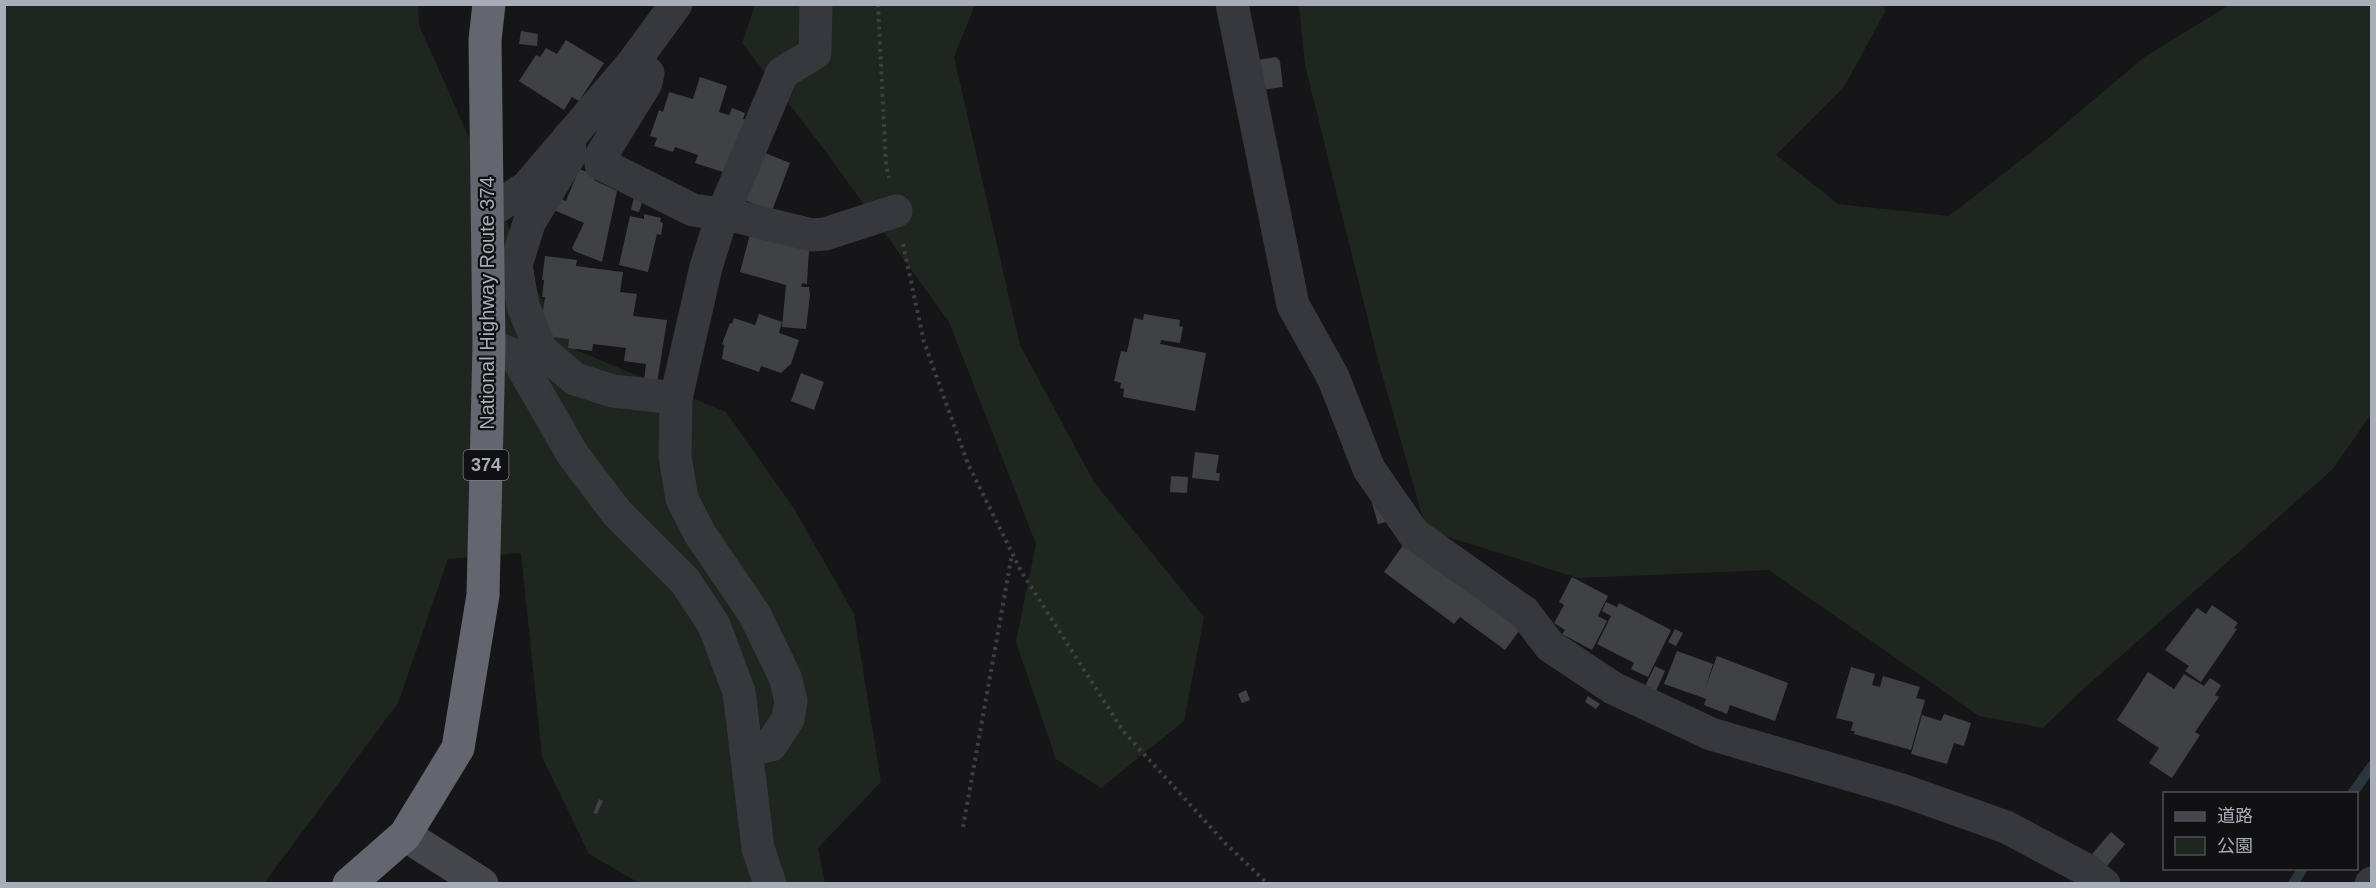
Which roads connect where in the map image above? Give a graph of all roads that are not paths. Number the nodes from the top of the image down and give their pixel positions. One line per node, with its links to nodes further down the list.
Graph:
1 (489, 4): 8 (highway, National Highway Route 374 / 374)
2 (676, 4): 5 (street)
3 (816, 4): 9 (street)
4 (1232, 4): 17 (street)
5 (633, 63): 6 (street); 9 (street)
6 (569, 137): 8 (street); 11 (street)
7 (896, 211): 9 (street)
8 (488, 213): 10 (highway, National Highway Route 374 / 374)
9 (722, 216): 11 (street)
10 (489, 345): 12 (street); 13 (highway, National Highway Route 374 / 374)
11 (676, 398): 12 (street)
12 (746, 750): 16 (street)
13 (405, 836): 14 (highway, National Highway Route 374 / 374); 15 (street)
14 (349, 884)
15 (482, 884)
16 (770, 884)
17 (2104, 884)

